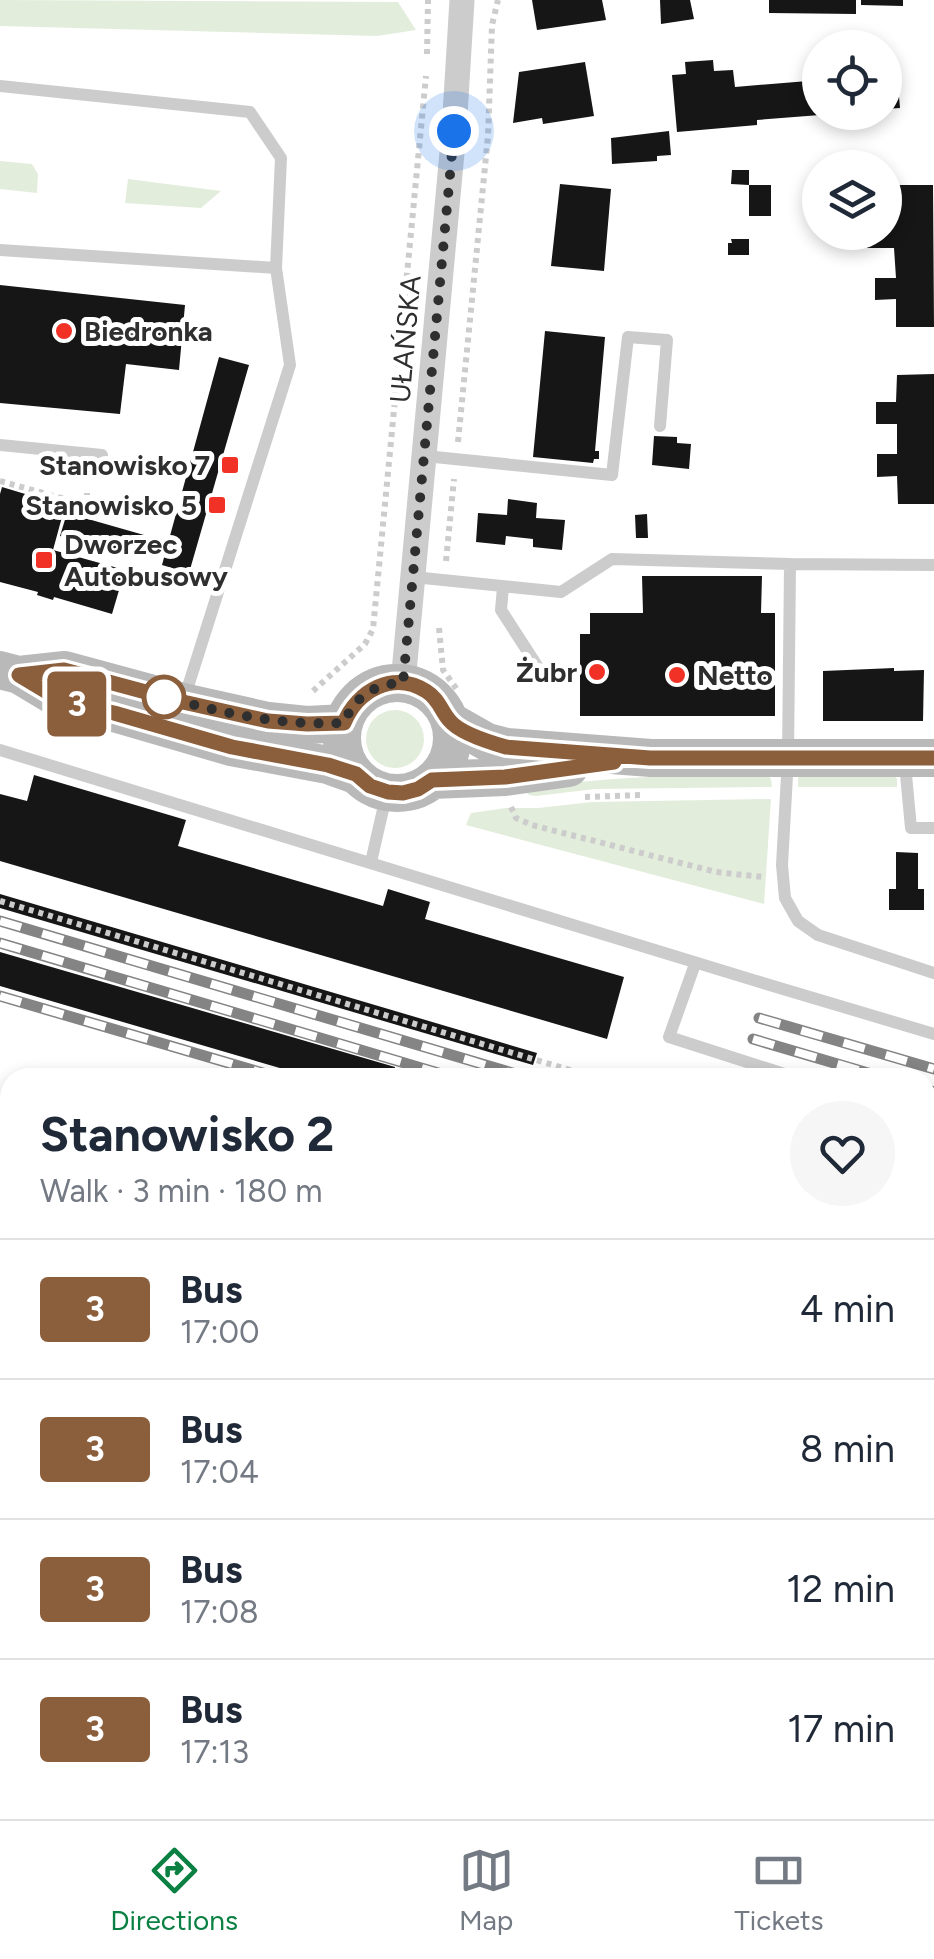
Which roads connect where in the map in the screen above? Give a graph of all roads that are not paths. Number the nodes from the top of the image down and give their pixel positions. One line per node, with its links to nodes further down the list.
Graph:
1 (462, 0): 8 (street, UŁAŃSKA)
2 (0, 86): 4 (lane)
3 (0, 250): 4 (lane)
4 (276, 268): 16 (lane)
5 (660, 426): 8 (lane)
6 (0, 445): 7 (lane)
7 (102, 455)
8 (424, 456): 11 (street, UŁAŃSKA)
9 (790, 564): 10 (lane); 12 (lane); 21 (lane)
10 (934, 564)
11 (413, 578): 12 (lane); 15 (street, UŁAŃSKA)
12 (502, 587): 14 (lane)
13 (9, 672): 16 (street); 24 (street)
14 (543, 675)
15 (403, 683): 17 (street); 18 (street)
16 (183, 702): 18 (street)
17 (450, 722): 20 (street); 23 (street)
18 (344, 723): 24 (street)
19 (0, 750): 26 (lane)
20 (650, 758): 21 (street); 23 (street)
21 (788, 758): 22 (street); 28 (lane)
22 (919, 758): 25 (lane)
23 (432, 780): 24 (street)
24 (372, 783): 26 (lane)
25 (934, 828)
26 (372, 862): 27 (lane)
27 (695, 964): 29 (lane); 30 (lane)
28 (934, 973)
29 (934, 1034)
30 (766, 1068)

